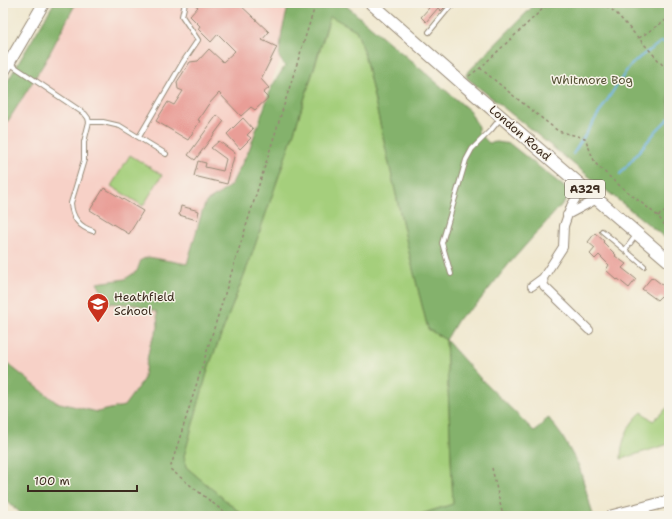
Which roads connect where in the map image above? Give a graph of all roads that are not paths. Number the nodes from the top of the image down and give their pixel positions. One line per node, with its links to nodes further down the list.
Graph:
1 (44, 3): 6 (main road)
2 (185, 3): 9 (lane)
3 (371, 3): 7 (main road, London Road / A329)
4 (451, 4): 5 (lane)
5 (429, 32)
6 (6, 68): 8 (lane)
7 (502, 117): 11 (main road, London Road / A329); 20 (lane)
8 (88, 122): 9 (lane); 14 (lane)
9 (139, 137): 10 (lane)
10 (166, 154)
11 (583, 187): 12 (main road, London Road / A329); 13 (street)
12 (596, 199): 13 (street); 16 (main road, London Road / A329)
13 (567, 215): 21 (street)
14 (93, 231)
15 (602, 231): 17 (lane)
16 (637, 234): 17 (lane); 18 (main road, London Road / A329)
17 (624, 250): 19 (lane)
18 (669, 261)
19 (644, 266)
20 (451, 274)
21 (543, 278): 22 (street); 23 (street)
22 (532, 286)
23 (589, 330)
24 (669, 501): 25 (main road)
25 (611, 516)

